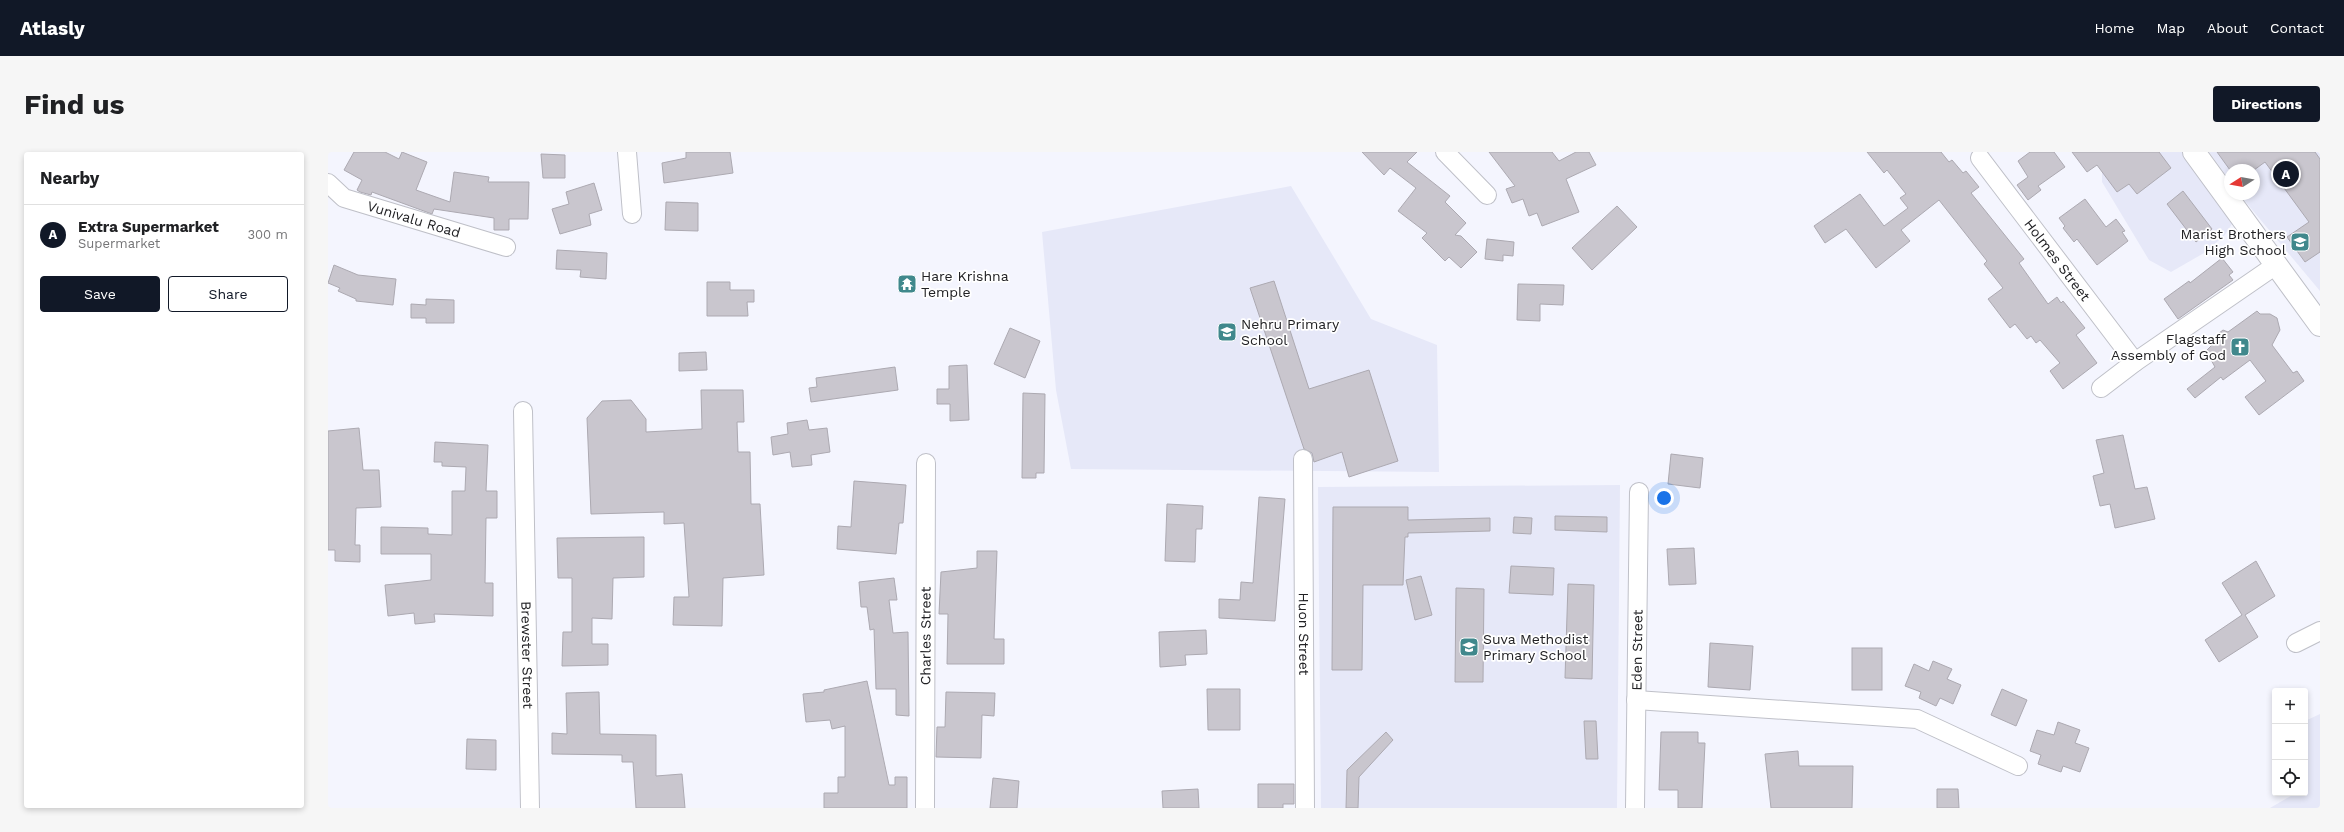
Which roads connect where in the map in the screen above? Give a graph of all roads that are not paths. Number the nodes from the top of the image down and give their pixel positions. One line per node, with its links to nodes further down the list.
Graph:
1 (627, 152): 10 (street)
2 (1445, 152): 8 (street)
3 (2194, 152): 12 (main road)
4 (2209, 152): 6 (main road)
5 (1980, 158): 15 (street, Holmes Street)
6 (2224, 172)
7 (328, 182): 11 (street, Vunivalu Road)
8 (1487, 195)
9 (2244, 200): 13 (main road)
10 (632, 214)
11 (506, 247)
12 (2276, 265): 14 (main road); 15 (street)
13 (2320, 302)
14 (2320, 325)
15 (2135, 362): 16 (street)
16 (2101, 388)
17 (523, 411): 25 (street, Brewster Street)
18 (1303, 459): 27 (street, Huon Street)
19 (926, 463): 26 (street, Charles Street)
20 (1638, 492): 23 (street, Eden Street)
21 (2320, 631): 22 (street)
22 (2296, 643)
23 (1636, 700): 24 (street); 28 (street, Eden Street)
24 (2018, 766)
25 (530, 808)
26 (925, 808)
27 (1305, 808)
28 (1635, 808)

